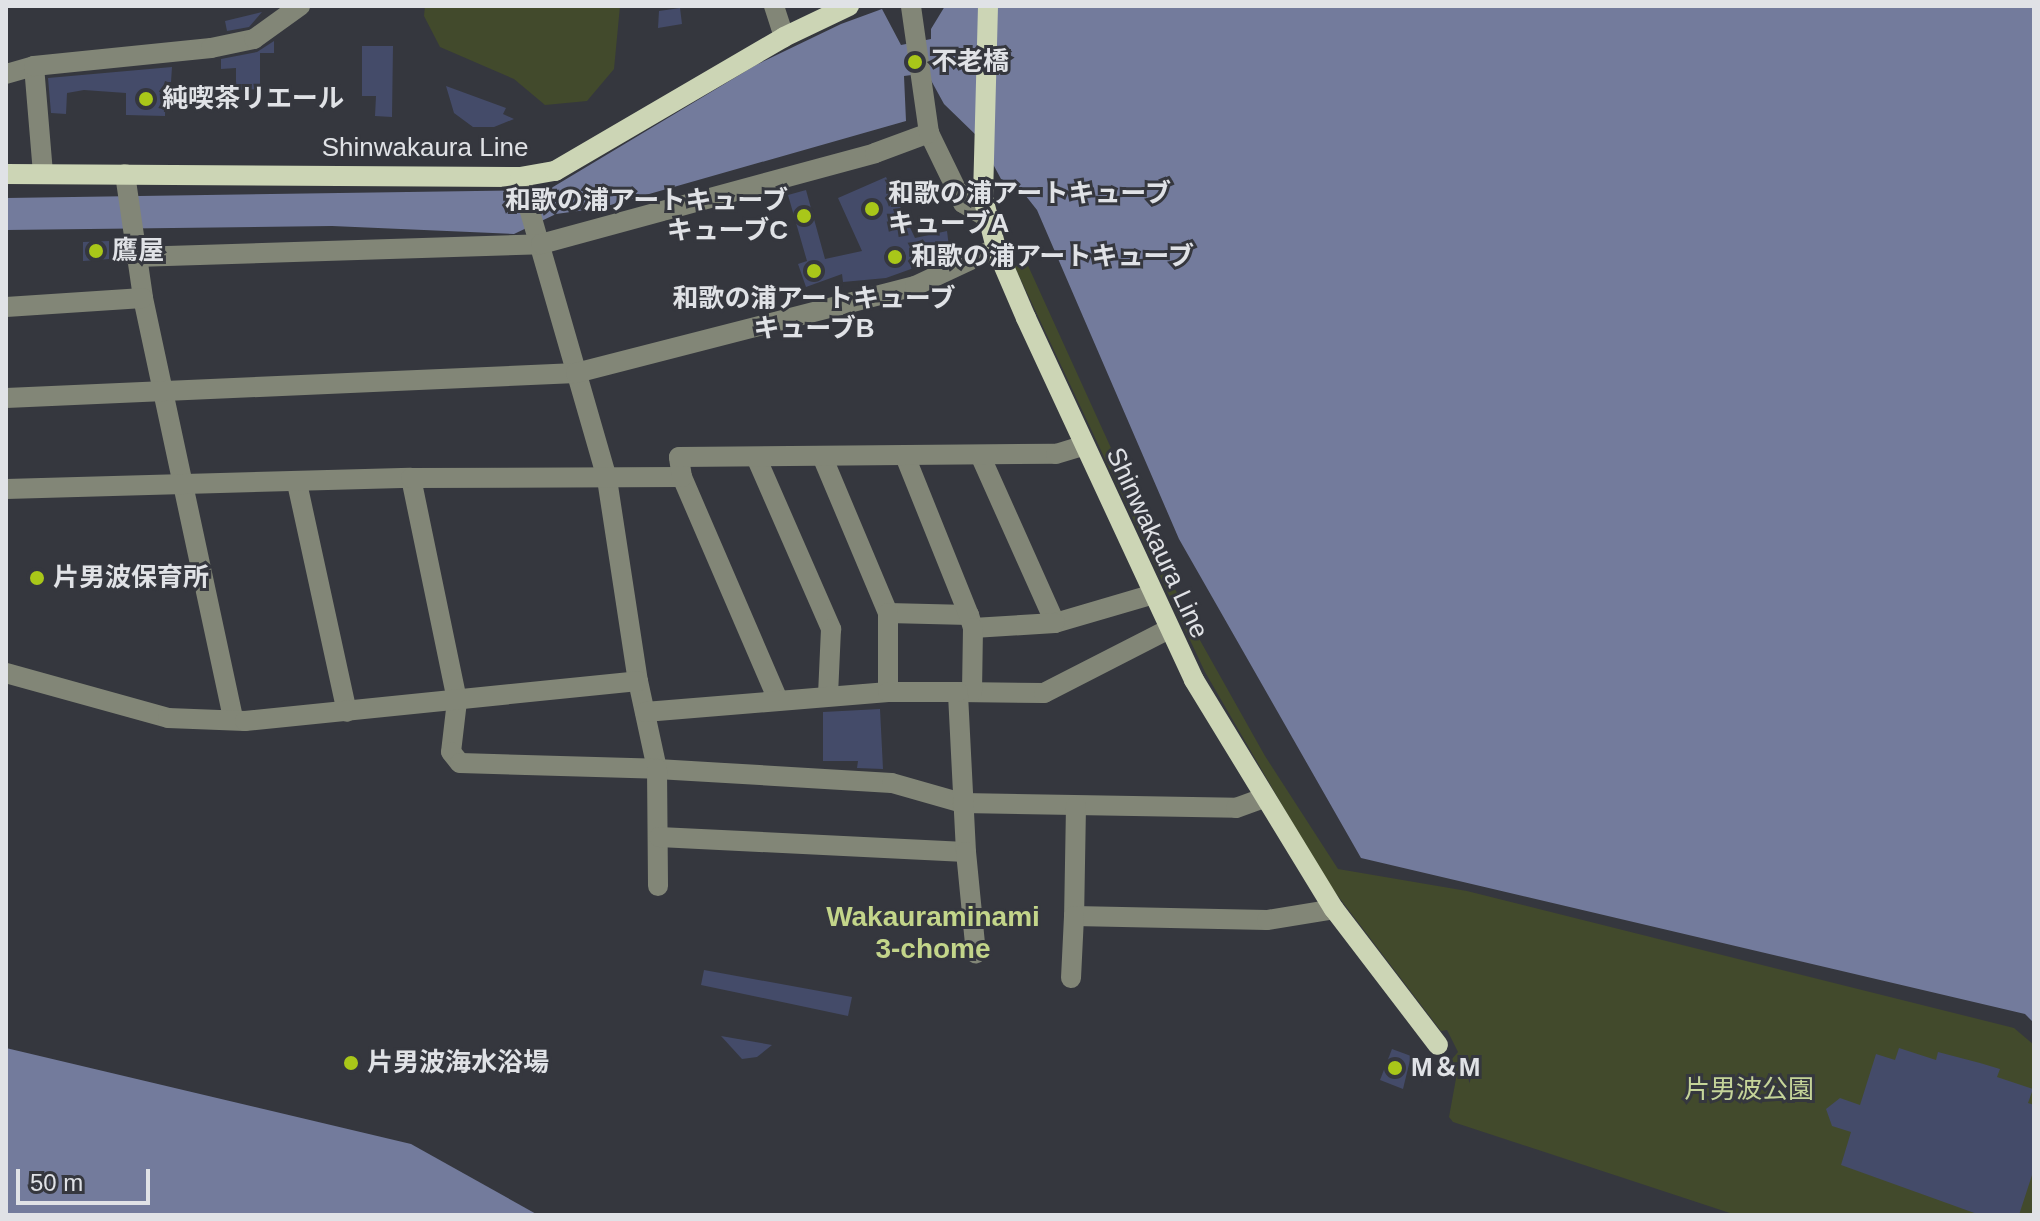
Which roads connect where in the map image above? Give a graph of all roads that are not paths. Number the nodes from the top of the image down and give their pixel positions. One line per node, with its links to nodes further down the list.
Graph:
1 (300, 6): 7 (street)
2 (774, 6): 6 (street)
3 (849, 6): 6 (main road, Shinwakaura Line)
4 (988, 6): 14 (main road, Shinwakaura Line)
5 (912, 13): 9 (street)
6 (784, 37): 12 (main road, Shinwakaura Line)
7 (34, 66): 8 (street); 11 (street)
8 (6, 74)
9 (929, 133): 14 (street); 15 (street)
10 (6, 174): 11 (main road, Shinwakaura Line)
11 (43, 174): 13 (main road, Shinwakaura Line)
12 (522, 183): 13 (main road, Shinwakaura Line); 15 (street)
13 (126, 184): 17 (street)
14 (986, 217): 16 (main road, Shinwakaura Line)
15 (540, 239): 17 (street); 20 (street)
16 (996, 248): 20 (street); 23 (main road, Shinwakaura Line)
17 (135, 257): 18 (street)
18 (143, 298): 19 (street); 21 (street)
19 (6, 307)
20 (576, 373): 21 (street); 30 (street)
21 (164, 393): 22 (street); 32 (street)
22 (6, 398)
23 (1082, 446): 24 (street); 34 (main road, Shinwakaura Line)
24 (980, 455): 26 (street); 37 (street)
25 (822, 456): 26 (street); 27 (street); 35 (street)
26 (905, 456): 36 (street)
27 (756, 457): 28 (street); 43 (street)
28 (682, 477): 30 (street); 44 (street)
29 (411, 478): 30 (street); 31 (street); 45 (street)
30 (607, 479): 40 (street)
31 (297, 483): 32 (street); 46 (street)
32 (181, 486): 33 (street); 48 (street)
33 (6, 489)
34 (1151, 595): 37 (street); 38 (main road, Shinwakaura Line)
35 (888, 613): 36 (street); 41 (street)
36 (971, 621): 37 (street); 42 (street)
37 (1055, 623)
38 (1167, 630): 42 (street); 50 (main road, Shinwakaura Line)
39 (6, 673): 48 (street)
40 (638, 681): 45 (street); 47 (street)
41 (888, 692): 42 (street); 43 (street)
42 (965, 692): 51 (street)
43 (828, 696): 44 (street)
44 (778, 700): 47 (street)
45 (457, 701): 46 (street); 49 (street)
46 (347, 712): 48 (street)
47 (645, 712): 49 (street)
48 (233, 718)
49 (657, 769): 51 (street); 53 (street)
50 (1264, 798): 52 (street); 56 (main road, Shinwakaura Line)
51 (962, 803): 52 (street); 54 (street)
52 (1076, 806): 57 (street)
53 (659, 837): 54 (street); 55 (street)
54 (966, 852): 58 (street)
55 (658, 886)
56 (1334, 909): 57 (street); 60 (main road, Shinwakaura Line)
57 (1074, 916): 59 (street)
58 (976, 954)
59 (1071, 978)
60 (1438, 1045)

